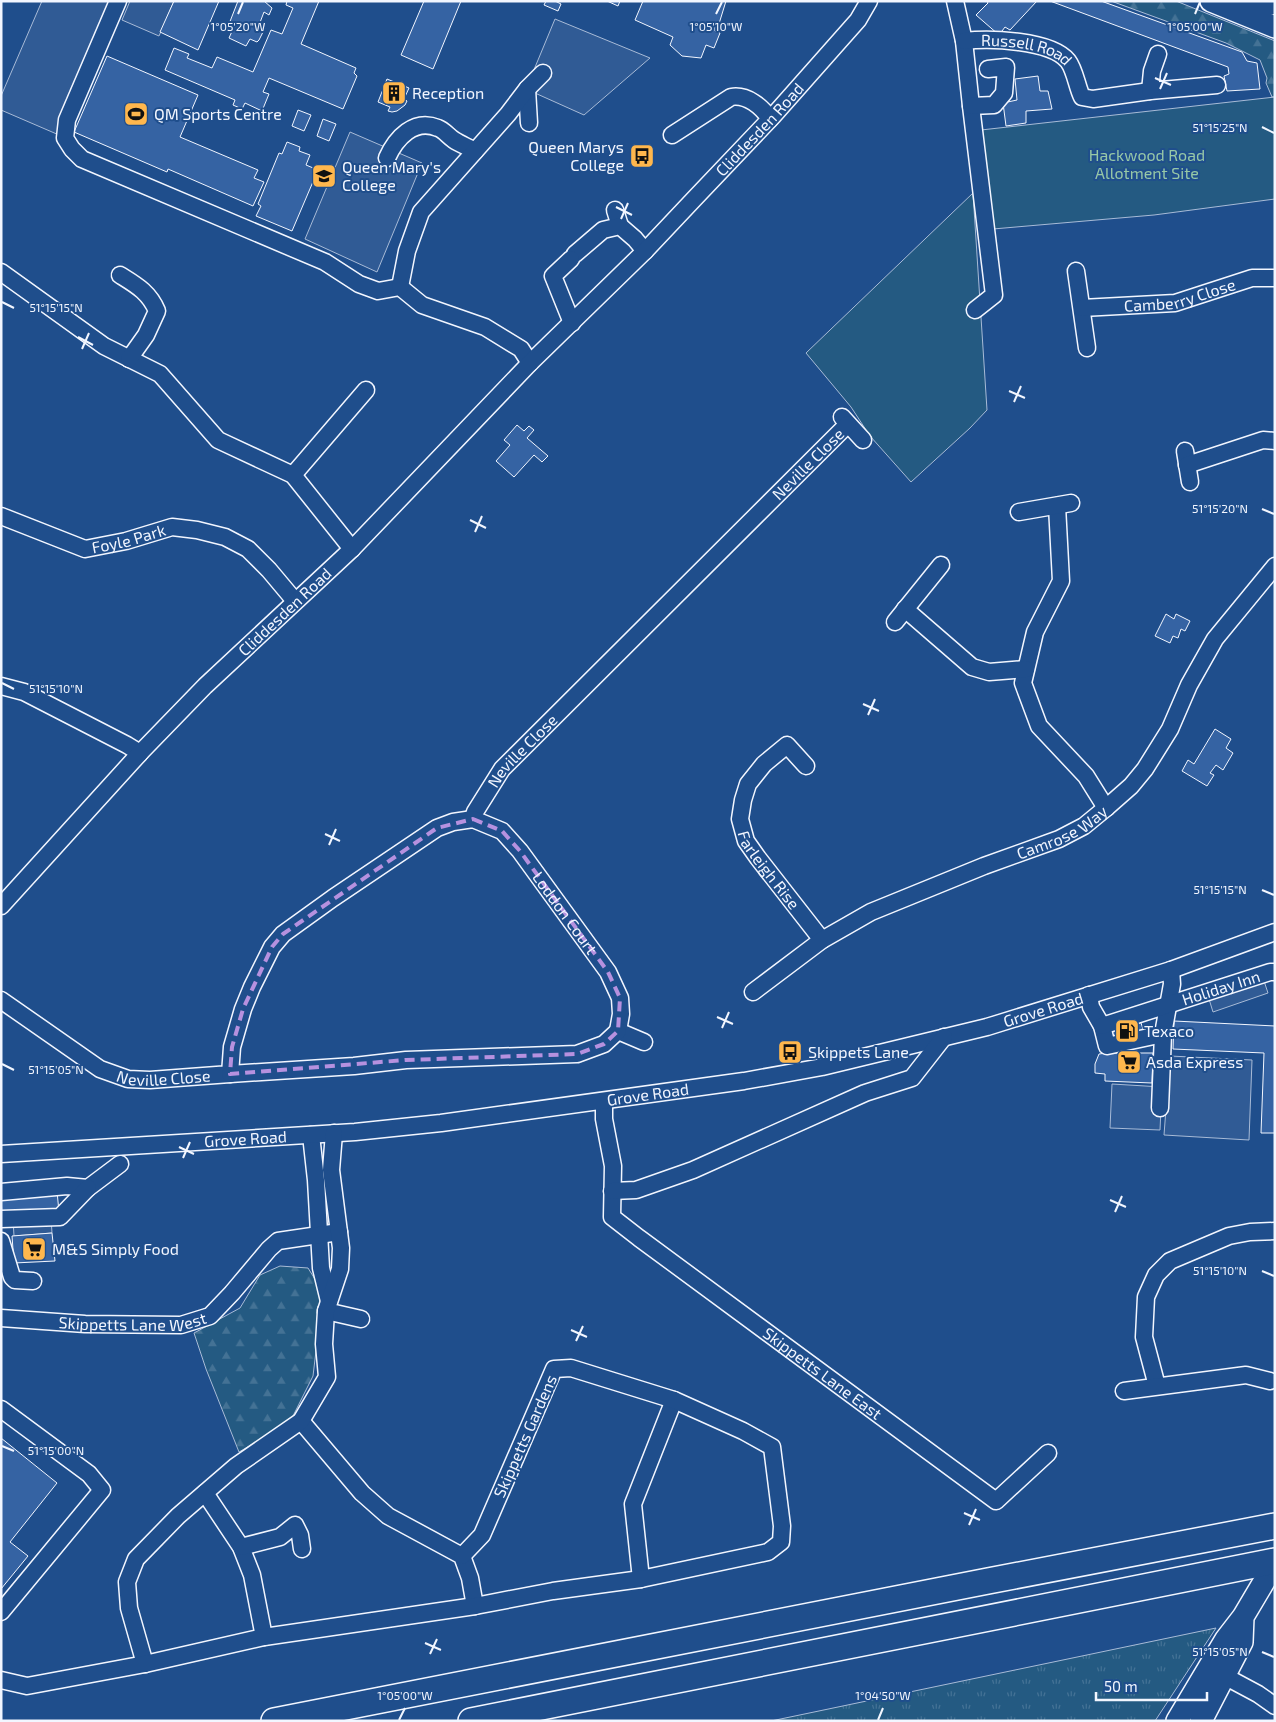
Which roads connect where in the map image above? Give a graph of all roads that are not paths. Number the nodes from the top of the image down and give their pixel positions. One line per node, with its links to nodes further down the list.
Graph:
1 (118, 1): 29 (street)
2 (955, 1): 7 (street, Russell Road)
3 (868, 2): 15 (street, Cliddesden Road)
4 (1275, 3): 5 (main road)
5 (1221, 5): 6 (main road)
6 (1275, 27)
7 (964, 42): 13 (street, Russell Road); 14 (street, Russell Road)
8 (1158, 54): 13 (street)
9 (988, 69): 14 (street, Russell Road)
10 (542, 73): 12 (street)
11 (1217, 85): 13 (street, Russell Road)
12 (527, 89): 16 (street); 19 (street)
13 (1150, 91)
14 (970, 106): 31 (street, Russell Road)
15 (770, 119): 17 (street); 24 (street, Cliddesden Road)
16 (529, 123)
17 (672, 136)
18 (454, 140): 19 (street); 20 (street); 21 (street)
19 (475, 150): 21 (street)
20 (386, 158)
21 (459, 168): 29 (street)
22 (615, 210): 23 (street)
23 (620, 226): 24 (street); 32 (street)
24 (644, 251): 32 (street, Cliddesden Road)
25 (1076, 271): 30 (street)
26 (1, 272): 34 (street)
27 (120, 275): 34 (street)
28 (1275, 278): 30 (street, Camberry Close)
29 (400, 287): 35 (street)
30 (1082, 308): 33 (street)
31 (975, 310)
32 (572, 322): 35 (street, Cliddesden Road)
33 (1087, 348)
34 (129, 358): 39 (street)
35 (530, 363): 43 (street, Cliddesden Road)
36 (366, 390): 39 (street)
37 (863, 440): 54 (street, Neville Close)
38 (1275, 442): 40 (street)
39 (293, 475): 43 (street)
40 (1190, 482)
41 (1019, 512): 49 (street)
42 (1, 516): 46 (street, Foyle Park)
43 (352, 549): 46 (street, Cliddesden Road)
44 (941, 565): 47 (street)
45 (1275, 566): 53 (street, Camrose Way)
46 (295, 601): 51 (street, Cliddesden Road)
47 (905, 609): 48 (street); 49 (street)
48 (895, 622)
49 (1026, 669): 53 (street)
50 (1, 686): 51 (street)
51 (140, 753): 55 (street, Cliddesden Road)
52 (806, 766): 57 (street, Farleigh Rise)
53 (1106, 808): 57 (street, Camrose Way)
54 (473, 820): 65 (street, Loddon Court); 68 (street, Neville Close)
55 (1, 906)
56 (1275, 932): 58 (street, Grove Road)
57 (822, 940): 60 (street, Camrose Way)
58 (1171, 970): 61 (street, Grove Road); 63 (street)
59 (1275, 972): 63 (street, Holiday Inn)
60 (753, 992)
61 (1089, 995): 64 (street); 66 (street, Grove Road)
62 (1, 1000): 68 (street, Neville Close)
63 (1165, 1019): 64 (street); 64 (street); 70 (street)
64 (1103, 1030)
65 (618, 1031): 67 (street); 68 (street, Neville Close)
66 (944, 1037): 69 (street, Grove Road); 76 (street)
67 (644, 1042)
68 (230, 1074)
69 (604, 1101): 71 (street, Grove Road); 76 (street, Skippetts Lane East)
70 (1160, 1108)
71 (334, 1133): 72 (street, Grove Road); 80 (street)
72 (311, 1135): 73 (street, Grove Road); 81 (street)
73 (1, 1154)
74 (120, 1164): 75 (street)
75 (88, 1188): 77 (street); 78 (street)
76 (612, 1191): 93 (street, Skippetts Lane East)
77 (1, 1192)
78 (1, 1219)
79 (1275, 1231): 88 (street)
80 (338, 1232): 81 (street, Skippetts Lane West); 84 (street)
81 (320, 1234): 84 (street); 85 (street, Skippetts Lane West)
82 (1, 1241): 83 (street)
83 (34, 1281)
84 (327, 1306): 86 (street); 92 (street)
85 (1, 1318)
86 (361, 1319)
87 (1273, 1381): 88 (street)
88 (1157, 1386): 89 (street)
89 (1124, 1391)
90 (674, 1400): 98 (street, Skippetts Gardens); 100 (street); 100 (street, Skippetts Gardens)
91 (1, 1409): 102 (street)
92 (302, 1422): 94 (street); 98 (street)
93 (1048, 1453)
94 (204, 1493): 96 (street); 104 (street)
95 (1275, 1526): 108 (highway)
96 (241, 1547): 97 (street); 103 (street)
97 (302, 1549)
98 (462, 1556): 101 (street)
99 (1275, 1562): 105 (main road); 109 (highway)
100 (641, 1579): 101 (street, Skippetts Gardens)
101 (475, 1606): 103 (street, Skippetts Gardens)
102 (1, 1612)
103 (264, 1637): 104 (street, Skippetts Gardens)
104 (145, 1664): 106 (street, Skippetts Gardens)
105 (1217, 1672): 107 (street); 110 (main road); 111 (main road)
106 (1, 1680)
107 (1275, 1706)
108 (274, 1721)
109 (471, 1721)
110 (1177, 1721)
111 (1201, 1721)

